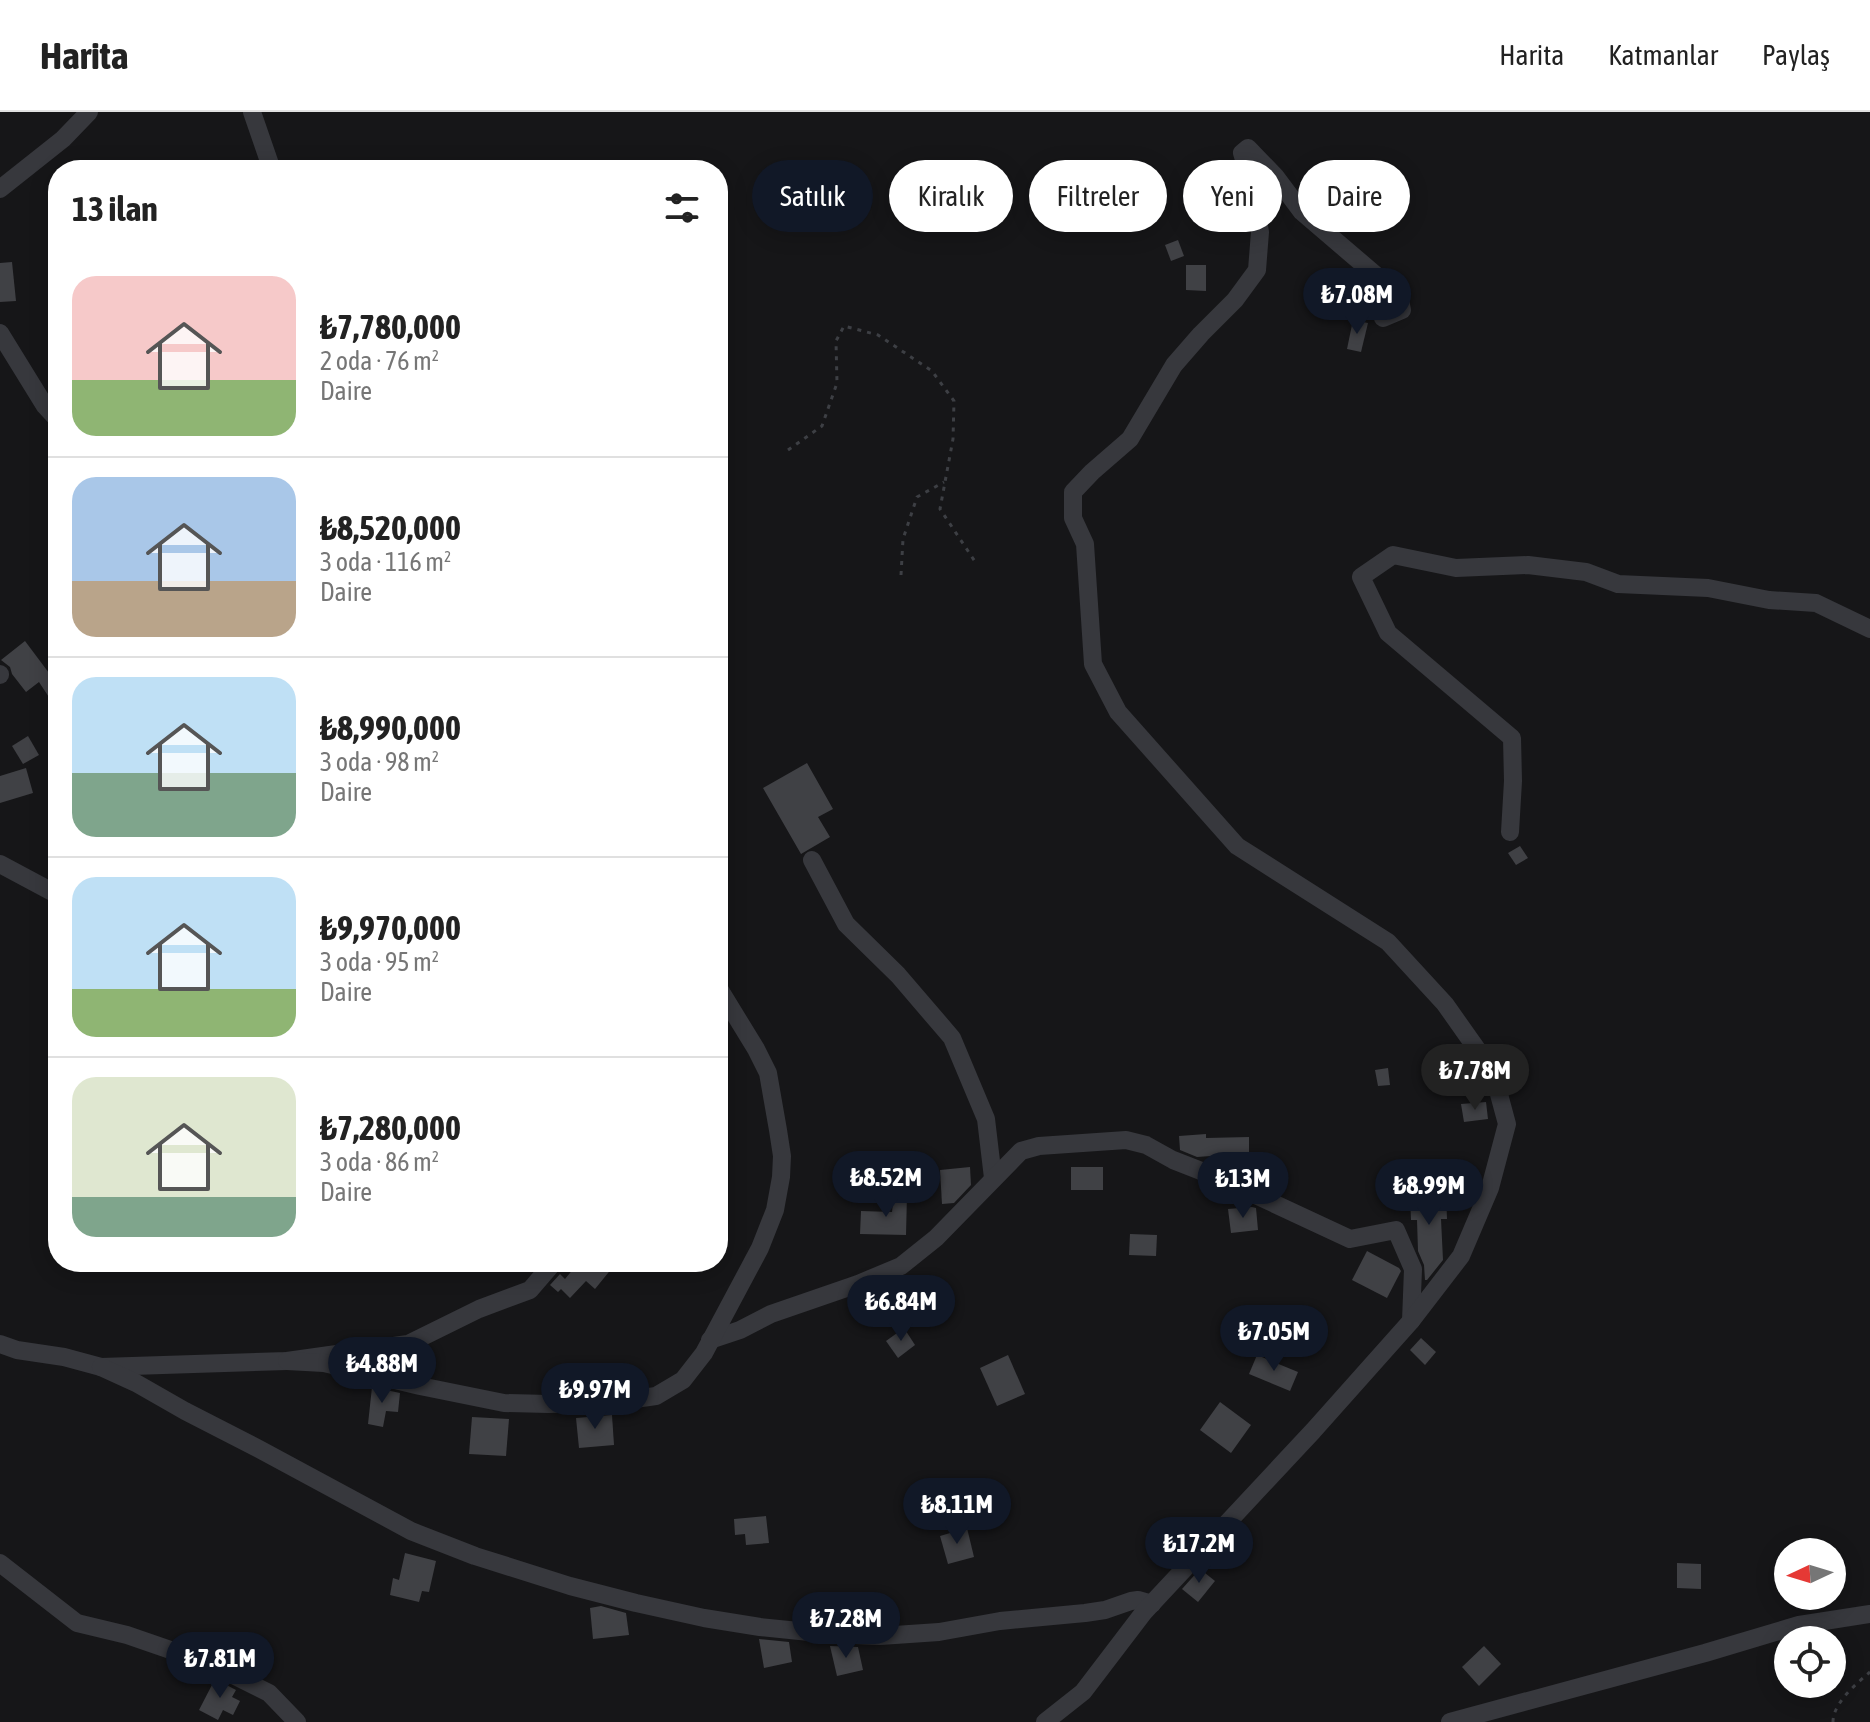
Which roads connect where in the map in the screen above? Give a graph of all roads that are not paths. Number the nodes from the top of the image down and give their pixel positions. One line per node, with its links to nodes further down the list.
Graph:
1 (89, 112): 4 (street)
2 (252, 112): 3 (street)
3 (269, 160)
4 (0, 189)
5 (1383, 318): 16 (street)
6 (0, 333): 7 (street)
7 (48, 409)
8 (1870, 629): 9 (street)
9 (1510, 832)
10 (812, 860): 14 (street)
11 (0, 864): 12 (street)
12 (48, 890)
13 (728, 1003): 17 (street)
14 (993, 1178): 16 (street); 17 (street)
15 (545, 1272): 19 (street)
16 (1411, 1321): 22 (street)
17 (710, 1340): 19 (street)
18 (0, 1344): 20 (street)
19 (287, 1361): 20 (street)
20 (101, 1367): 22 (street)
21 (0, 1563): 24 (street)
22 (1152, 1604): 25 (street)
23 (1870, 1614): 26 (street)
24 (297, 1722)
25 (1045, 1722)
26 (1450, 1722)

